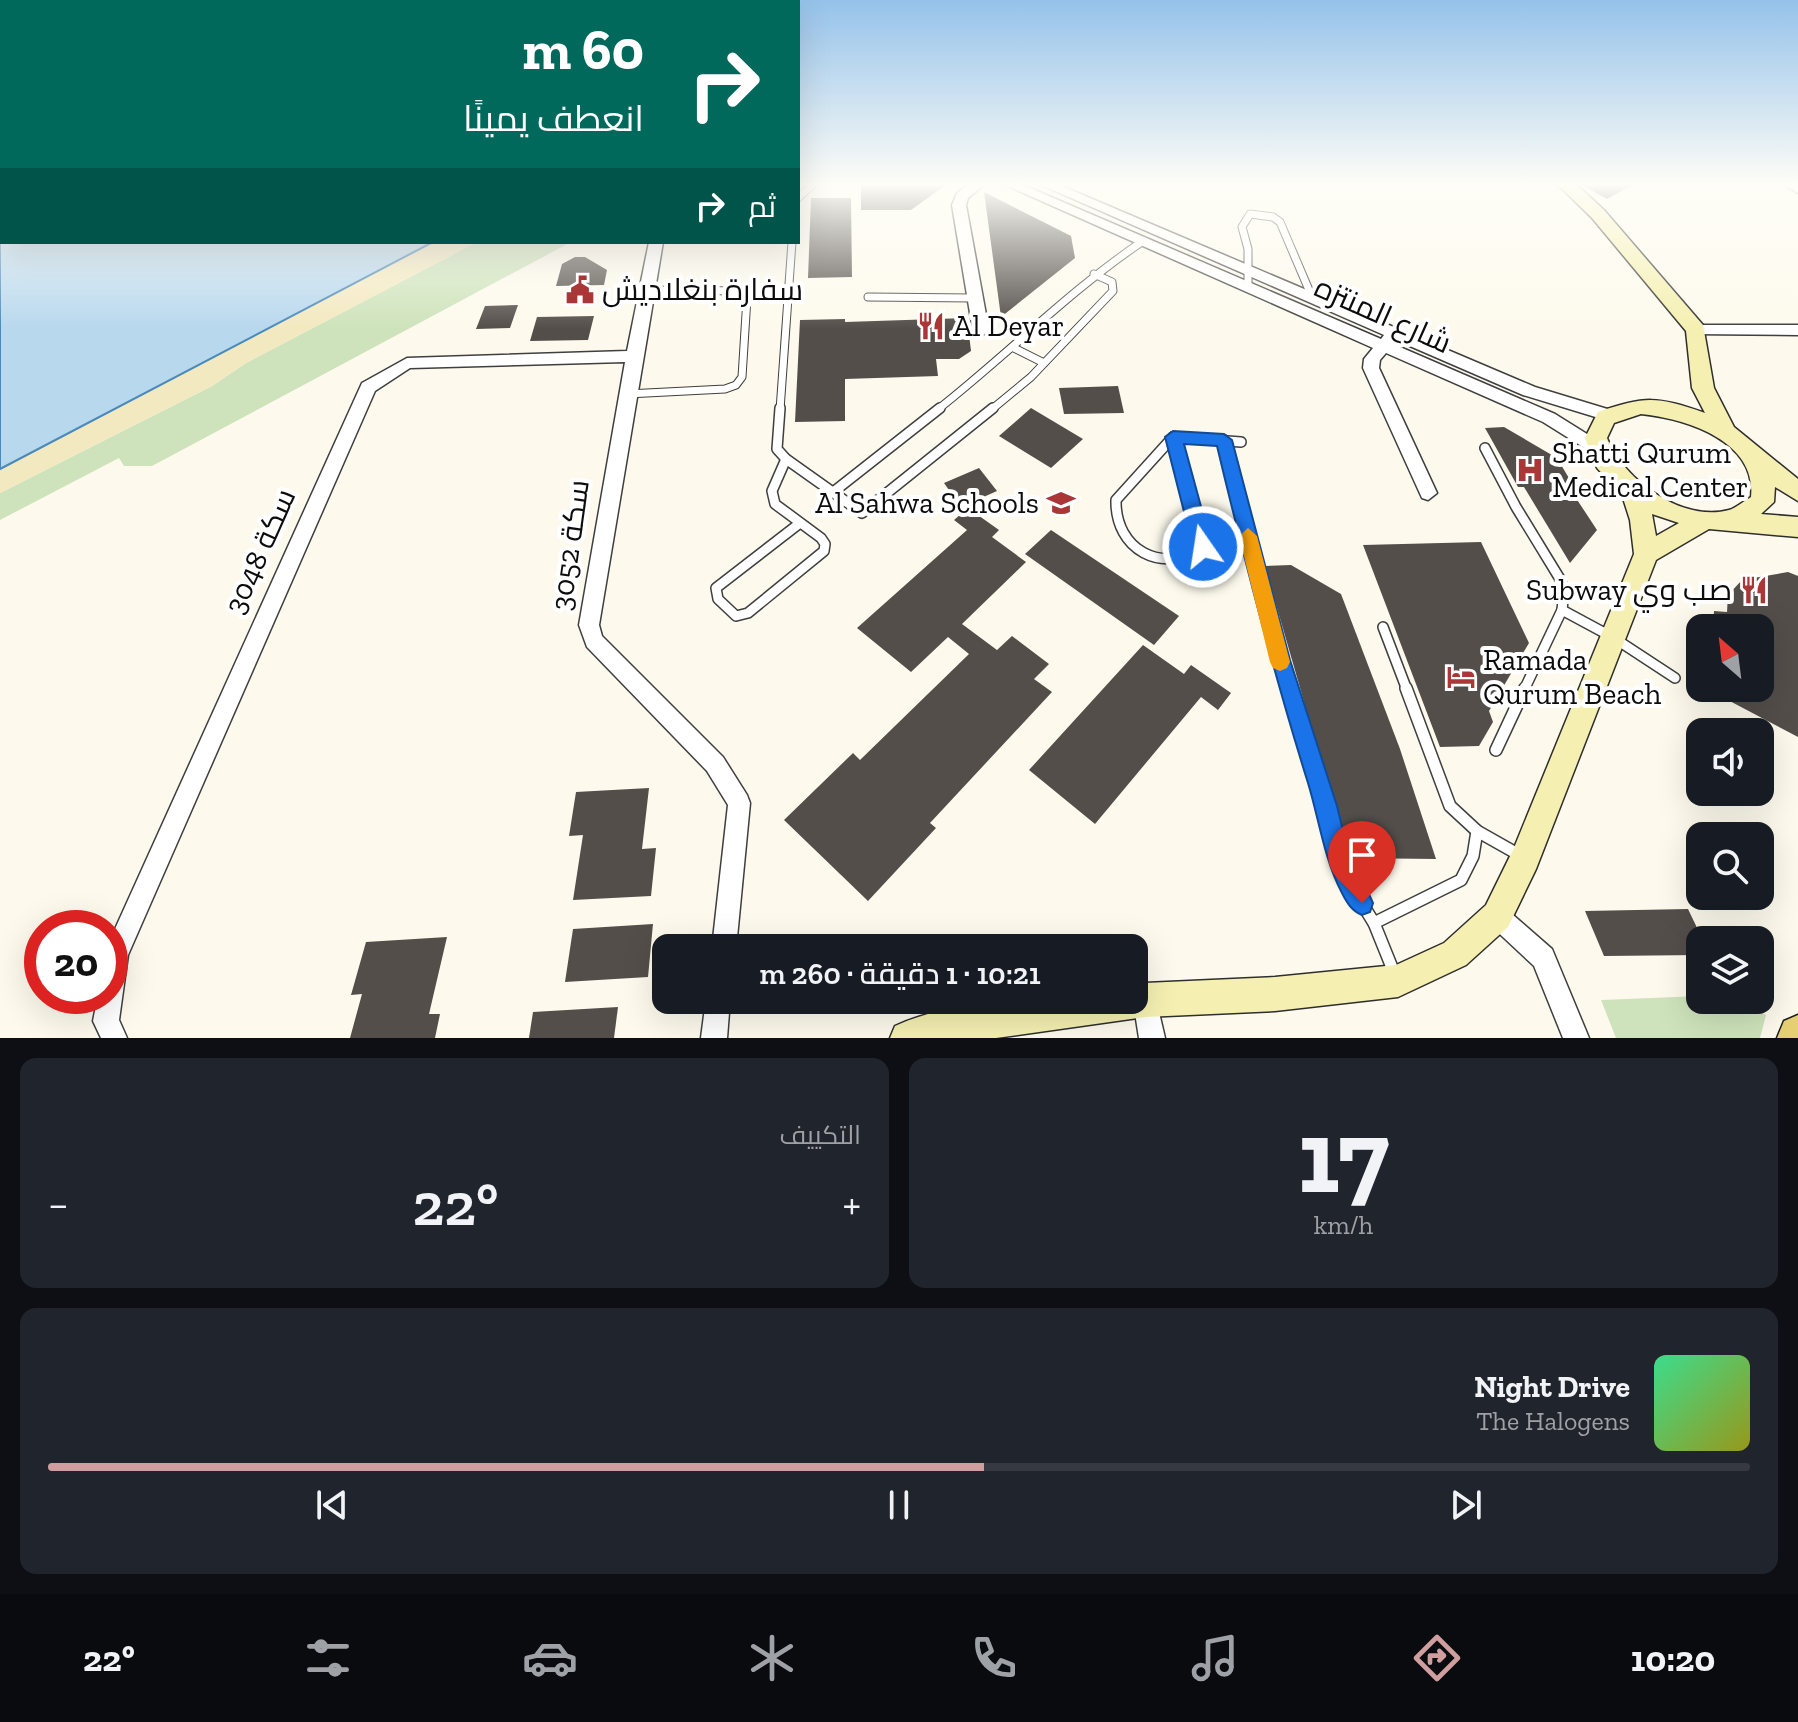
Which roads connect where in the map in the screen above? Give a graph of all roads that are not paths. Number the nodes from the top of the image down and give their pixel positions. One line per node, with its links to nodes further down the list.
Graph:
1 (963, 232): 16 (street)
2 (1127, 232): 7 (street, شارع المنتزه)
3 (1155, 232): 10 (street, شارع المنتزه)
4 (1243, 232): 10 (lane)
5 (1284, 232): 15 (lane)
6 (1613, 232): 20 (main road)
7 (1143, 241): 11 (lane); 12 (street, شارع المنتزه)
8 (656, 244): 13 (street, سكة 3052)
9 (792, 244): 36 (lane)
10 (1249, 270): 12 (lane); 15 (street, شارع المنتزه)
11 (1094, 274): 22 (lane); 24 (lane)
12 (1248, 287): 21 (street, شارع المنتزه)
13 (647, 290): 23 (street, سكة 3052); 26 (lane)
14 (868, 297): 16 (lane)
15 (1312, 297): 19 (street, شارع المنتزه)
16 (973, 298): 18 (street)
17 (1798, 330): 20 (street)
18 (981, 331)
19 (1396, 332): 21 (street); 28 (street, شارع المنتزه)
20 (1697, 334): 25 (main road)
21 (1383, 346): 34 (street, شارع المنتزه); 40 (street)
22 (1014, 348): 24 (lane); 39 (lane)
23 (634, 356): 26 (street, سكة 3052); 54 (street, سكة 3048)
24 (1044, 363): 39 (lane)
25 (1703, 388): 27 (main road); 29 (main road)
26 (627, 394): 55 (street, سكة 3052)
27 (1667, 408): 28 (main road); 29 (main road)
28 (1608, 415): 34 (main road)
29 (1726, 433): 35 (main road)
30 (1173, 437): 30 (lane); 31 (lane)
31 (1224, 440): 32 (lane); 53 (lane)
32 (1241, 442)
33 (1485, 448): 45 (lane)
34 (1597, 448): 37 (main road)
35 (1751, 454): 38 (main road); 41 (main road)
36 (786, 459): 39 (lane); 42 (lane)
37 (1633, 492): 41 (main road); 44 (main road)
38 (1798, 492)
39 (832, 493)
40 (1428, 493)
41 (1716, 520): 43 (main road); 44 (main road)
42 (800, 523): 42 (lane)
43 (1798, 527)
44 (1646, 554): 47 (main road)
45 (1562, 610): 47 (lane); 49 (lane)
46 (1383, 627): 50 (lane)
47 (1614, 638): 48 (lane); 51 (main road)
48 (1675, 678)
49 (1496, 750)
50 (1477, 831): 51 (lane); 53 (lane)
51 (1525, 858): 52 (main road)
52 (1497, 916): 56 (main road); 66 (street)
53 (1374, 923): 56 (lane)
54 (128, 927)
55 (725, 934)
56 (1398, 981): 57 (main road)
57 (1148, 1000)
58 (107, 1014): 62 (street, سكة 3048)
59 (717, 1014): 63 (street)
60 (1047, 1014): 64 (main road)
61 (1148, 1014): 65 (street)
62 (114, 1038)
63 (714, 1038)
64 (907, 1038)
65 (1152, 1038)
66 (1576, 1038)

